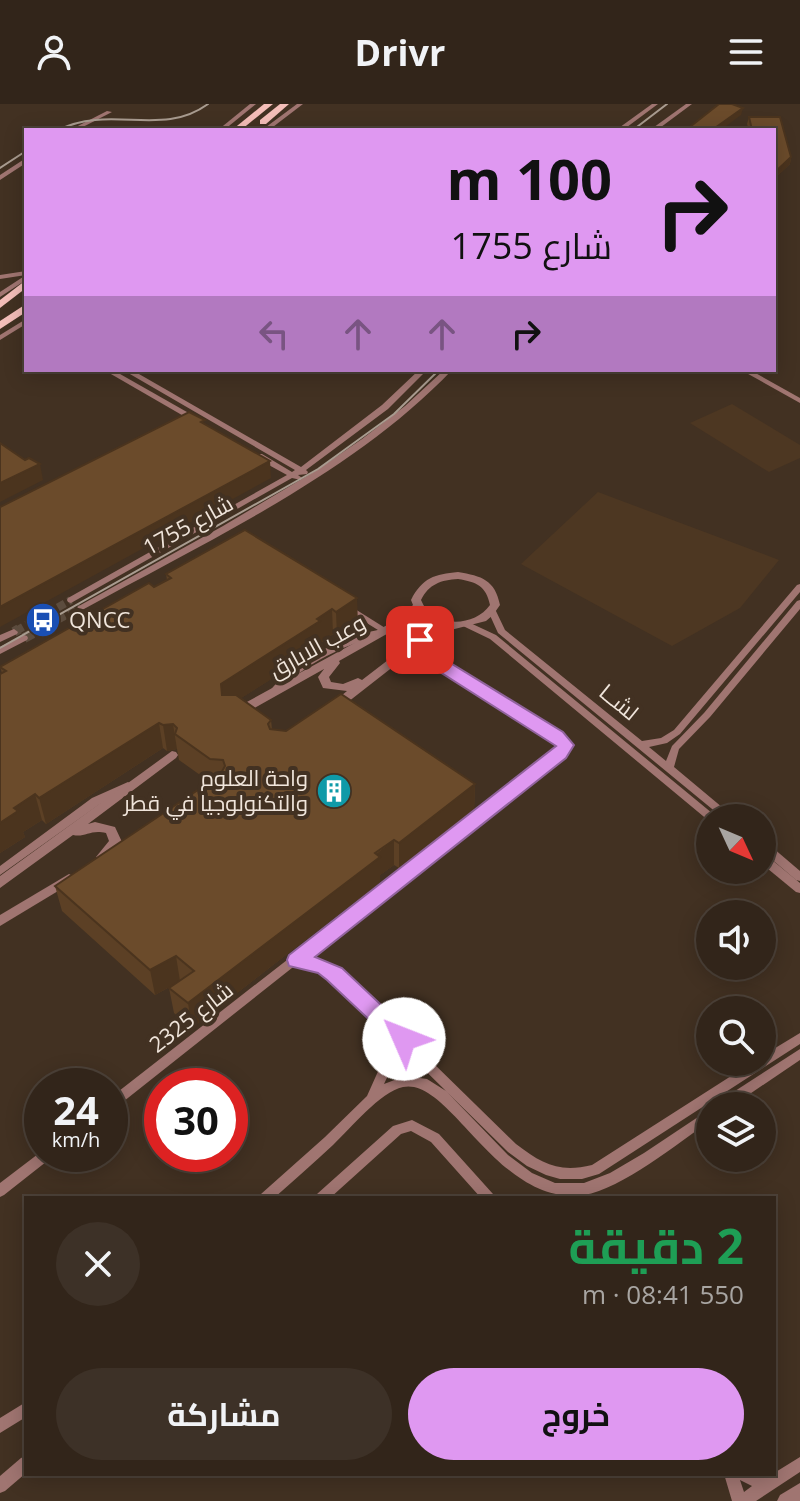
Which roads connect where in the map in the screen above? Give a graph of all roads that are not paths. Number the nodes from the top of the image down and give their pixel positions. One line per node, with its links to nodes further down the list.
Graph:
1 (256, 104): 10 (main road)
2 (269, 104): 10 (main road)
3 (285, 104): 12 (main road)
4 (297, 104): 13 (main road)
5 (655, 104): 14 (street)
6 (689, 104): 15 (street)
7 (93, 110): 9 (street)
8 (109, 112): 9 (street)
9 (91, 119): 11 (street)
10 (234, 126)
11 (76, 128)
12 (255, 128)
13 (267, 128)
14 (622, 128)
15 (656, 128)
16 (24, 161): 17 (street)
17 (0, 178)
18 (0, 277): 19 (street)
19 (24, 278)
20 (24, 279): 22 (street)
21 (24, 280): 24 (main road)
22 (0, 291)
23 (24, 292): 24 (main road)
24 (0, 308)
25 (24, 309): 28 (main road)
26 (24, 319): 28 (main road)
27 (24, 320): 29 (street)
28 (0, 329)
29 (0, 338)
30 (112, 372): 40 (street)
31 (130, 372): 40 (street)
32 (421, 372): 38 (street, شارع 1755)
33 (446, 372): 39 (street, شارع 1755)
34 (749, 372): 37 (street)
35 (757, 372): 36 (street)
36 (800, 395)
37 (800, 401)
38 (352, 433): 39 (street); 40 (street, شارع 1755)
39 (373, 437): 41 (street, شارع 1755)
40 (297, 473): 41 (street); 44 (street, شارع 1755)
41 (310, 479): 47 (street, شارع 1755)
42 (800, 587): 66 (street)
43 (332, 598): 49 (street)
44 (71, 600)
45 (800, 603): 68 (street)
46 (417, 606): 48 (street); 51 (street); 53 (street, وعب الابارق)
47 (81, 607)
48 (492, 611): 50 (street); 66 (street, لشــا)
49 (368, 620): 53 (street); 54 (street)
50 (466, 624): 51 (street); 66 (street, لشــا)
51 (453, 625): 57 (street)
52 (14, 632): 56 (street)
53 (385, 632): 54 (street); 58 (street, وعب الابارق)
54 (370, 633): 63 (street)
55 (24, 638): 59 (street)
56 (0, 639)
57 (420, 640): 60 (street); 61 (street)
58 (353, 649): 62 (street); 63 (street, وعب الابارق)
59 (0, 651)
60 (404, 654): 61 (street); 62 (street)
61 (424, 654): 82 (street)
62 (384, 667): 64 (street)
63 (274, 692): 65 (street, وعب الابارق)
64 (327, 712)
65 (232, 716)
66 (635, 748): 68 (street, لشــا); 70 (street, لشــا)
67 (172, 755): 69 (street)
68 (669, 768): 71 (street, لشــا)
69 (128, 786): 74 (street); 76 (street)
70 (697, 804)
71 (713, 804)
72 (129, 844): 74 (street)
73 (776, 857): 78 (street)
74 (30, 863): 79 (street)
75 (776, 869): 80 (street)
76 (0, 871)
77 (78, 873): 81 (street)
78 (800, 877)
79 (0, 883)
80 (800, 889)
81 (0, 921)
82 (297, 960): 83 (street); 86 (street, شارع 2325)
83 (382, 1017): 84 (street); 88 (street)
84 (800, 1038)
85 (800, 1054): 87 (street)
86 (128, 1091)
87 (743, 1092)
88 (371, 1101): 89 (street); 92 (street)
89 (696, 1123)
90 (24, 1172): 91 (street)
91 (0, 1191)
92 (267, 1196)
93 (323, 1196): 94 (street)
94 (487, 1196)
95 (24, 1410): 96 (street)
96 (0, 1426)
97 (800, 1464): 102 (street)
98 (24, 1465): 101 (street)
99 (732, 1476): 104 (street)
100 (748, 1476): 102 (street)
101 (0, 1486)
102 (766, 1486): 104 (street)
103 (800, 1492): 105 (street)
104 (741, 1501)
105 (786, 1501)

